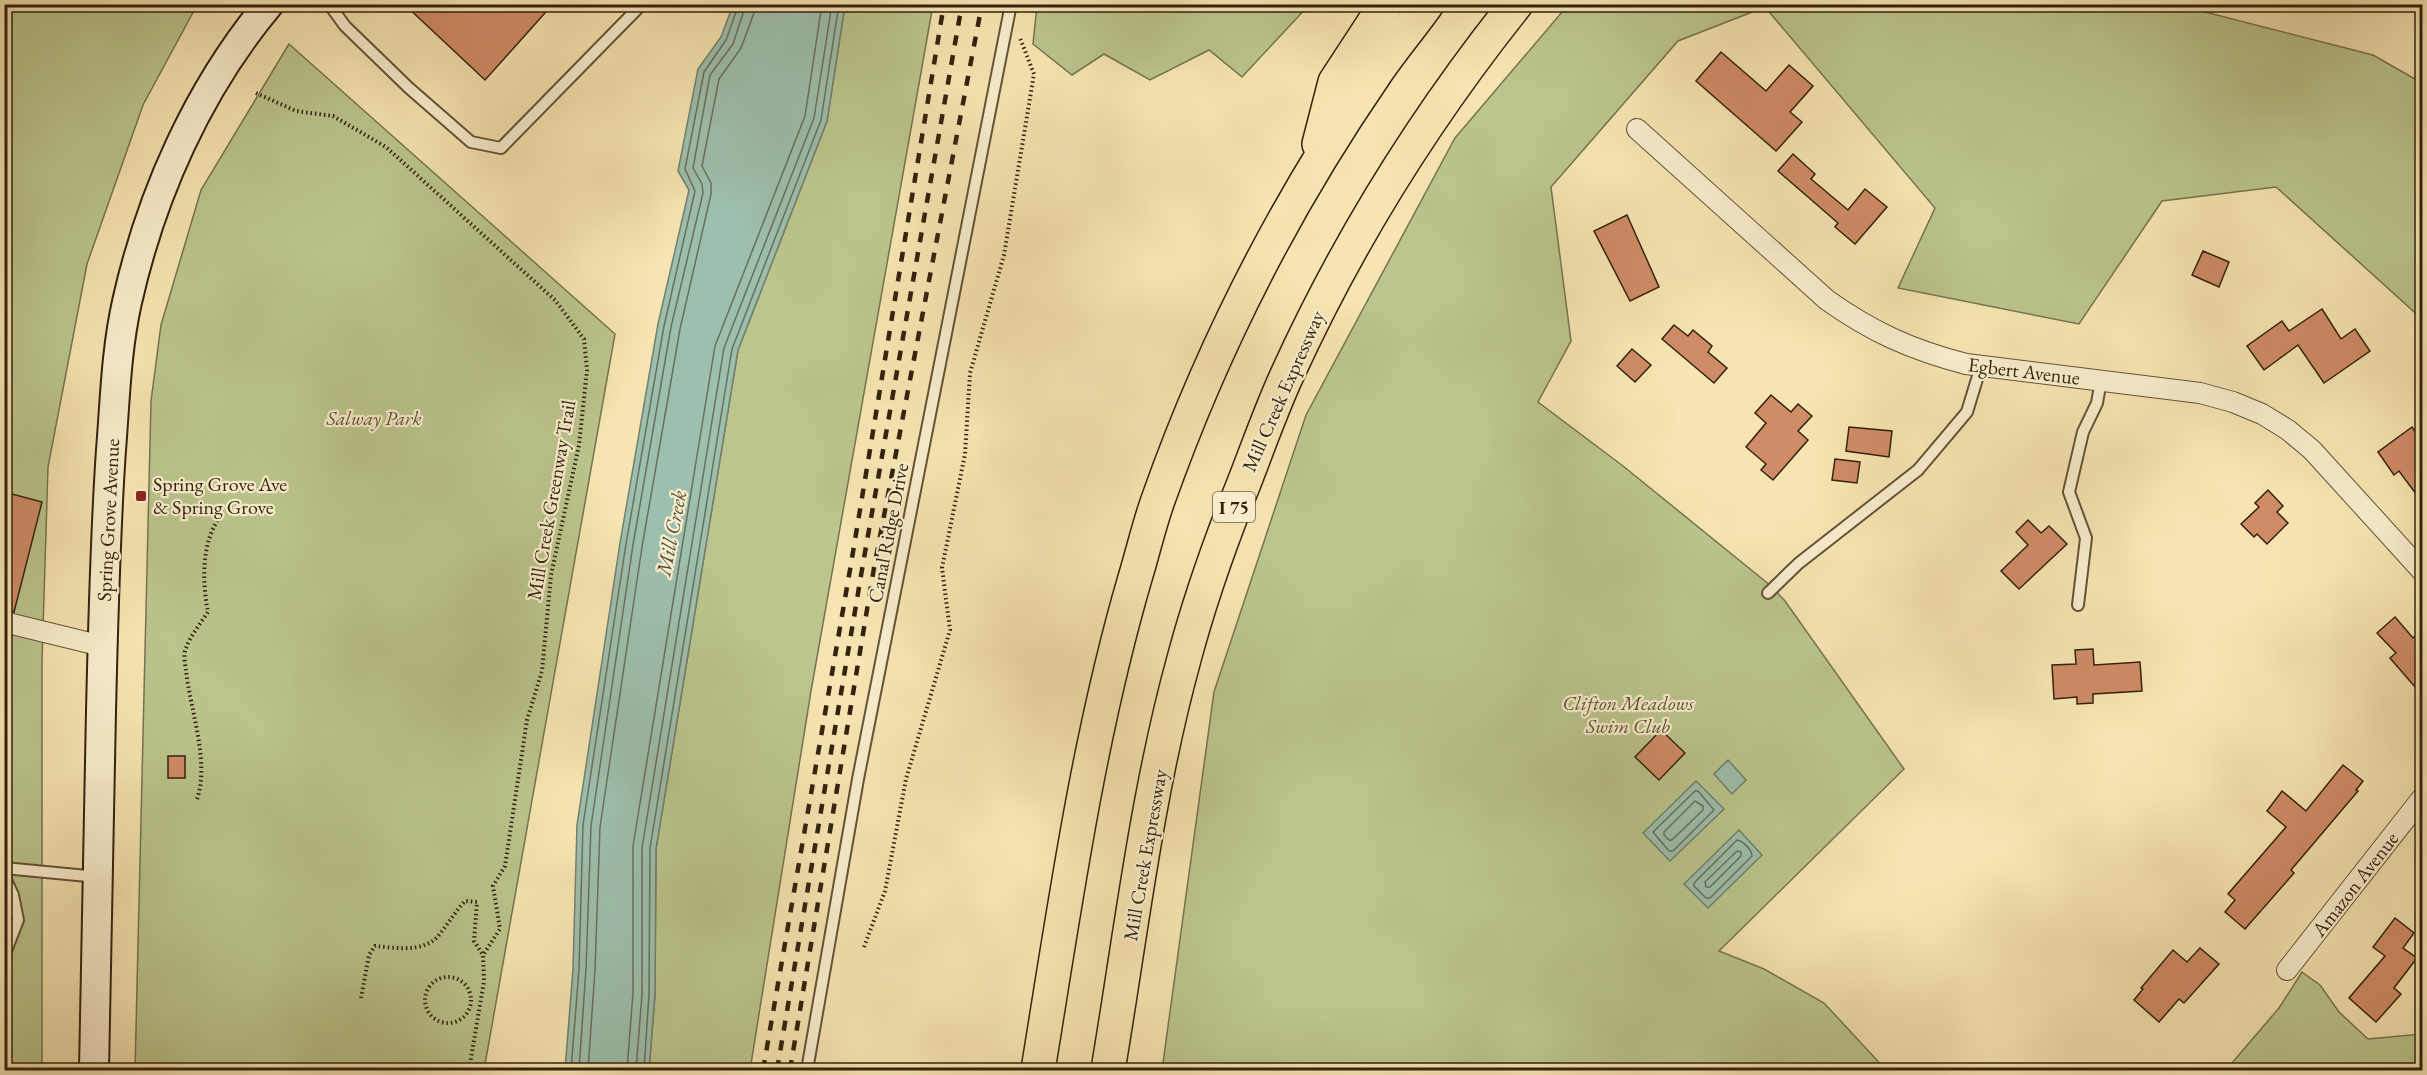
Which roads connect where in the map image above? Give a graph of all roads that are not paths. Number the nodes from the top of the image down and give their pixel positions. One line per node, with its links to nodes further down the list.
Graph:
1 (269, 4): 8 (main road, Spring Grove Avenue)
2 (329, 4): 3 (lane)
3 (642, 4)
4 (1011, 4): 25 (lane, Canal Ridge Drive)
5 (1386, 4): 10 (highway)
6 (1427, 4): 10 (highway)
7 (1516, 4): 27 (highway, Mill Creek Expressway / I 75)
8 (250, 17): 17 (main road, Spring Grove Avenue)
9 (1637, 129): 11 (street, Egbert Avenue)
10 (1311, 175): 26 (highway)
11 (1981, 366): 12 (street, Egbert Avenue); 14 (lane)
12 (2101, 380): 13 (street, Egbert Avenue); 15 (lane)
13 (2422, 571)
14 (1768, 593)
15 (2078, 606)
16 (4, 622): 17 (street)
17 (102, 646): 21 (main road, Spring Grove Avenue)
18 (2422, 798): 23 (street, Amazon Avenue)
19 (4, 868): 21 (lane)
20 (4, 876): 22 (lane)
21 (98, 877): 24 (main road, Spring Grove Avenue)
22 (4, 956)
23 (2287, 970)
24 (94, 1071)
25 (807, 1071)
26 (1038, 1071)
27 (1108, 1071)

